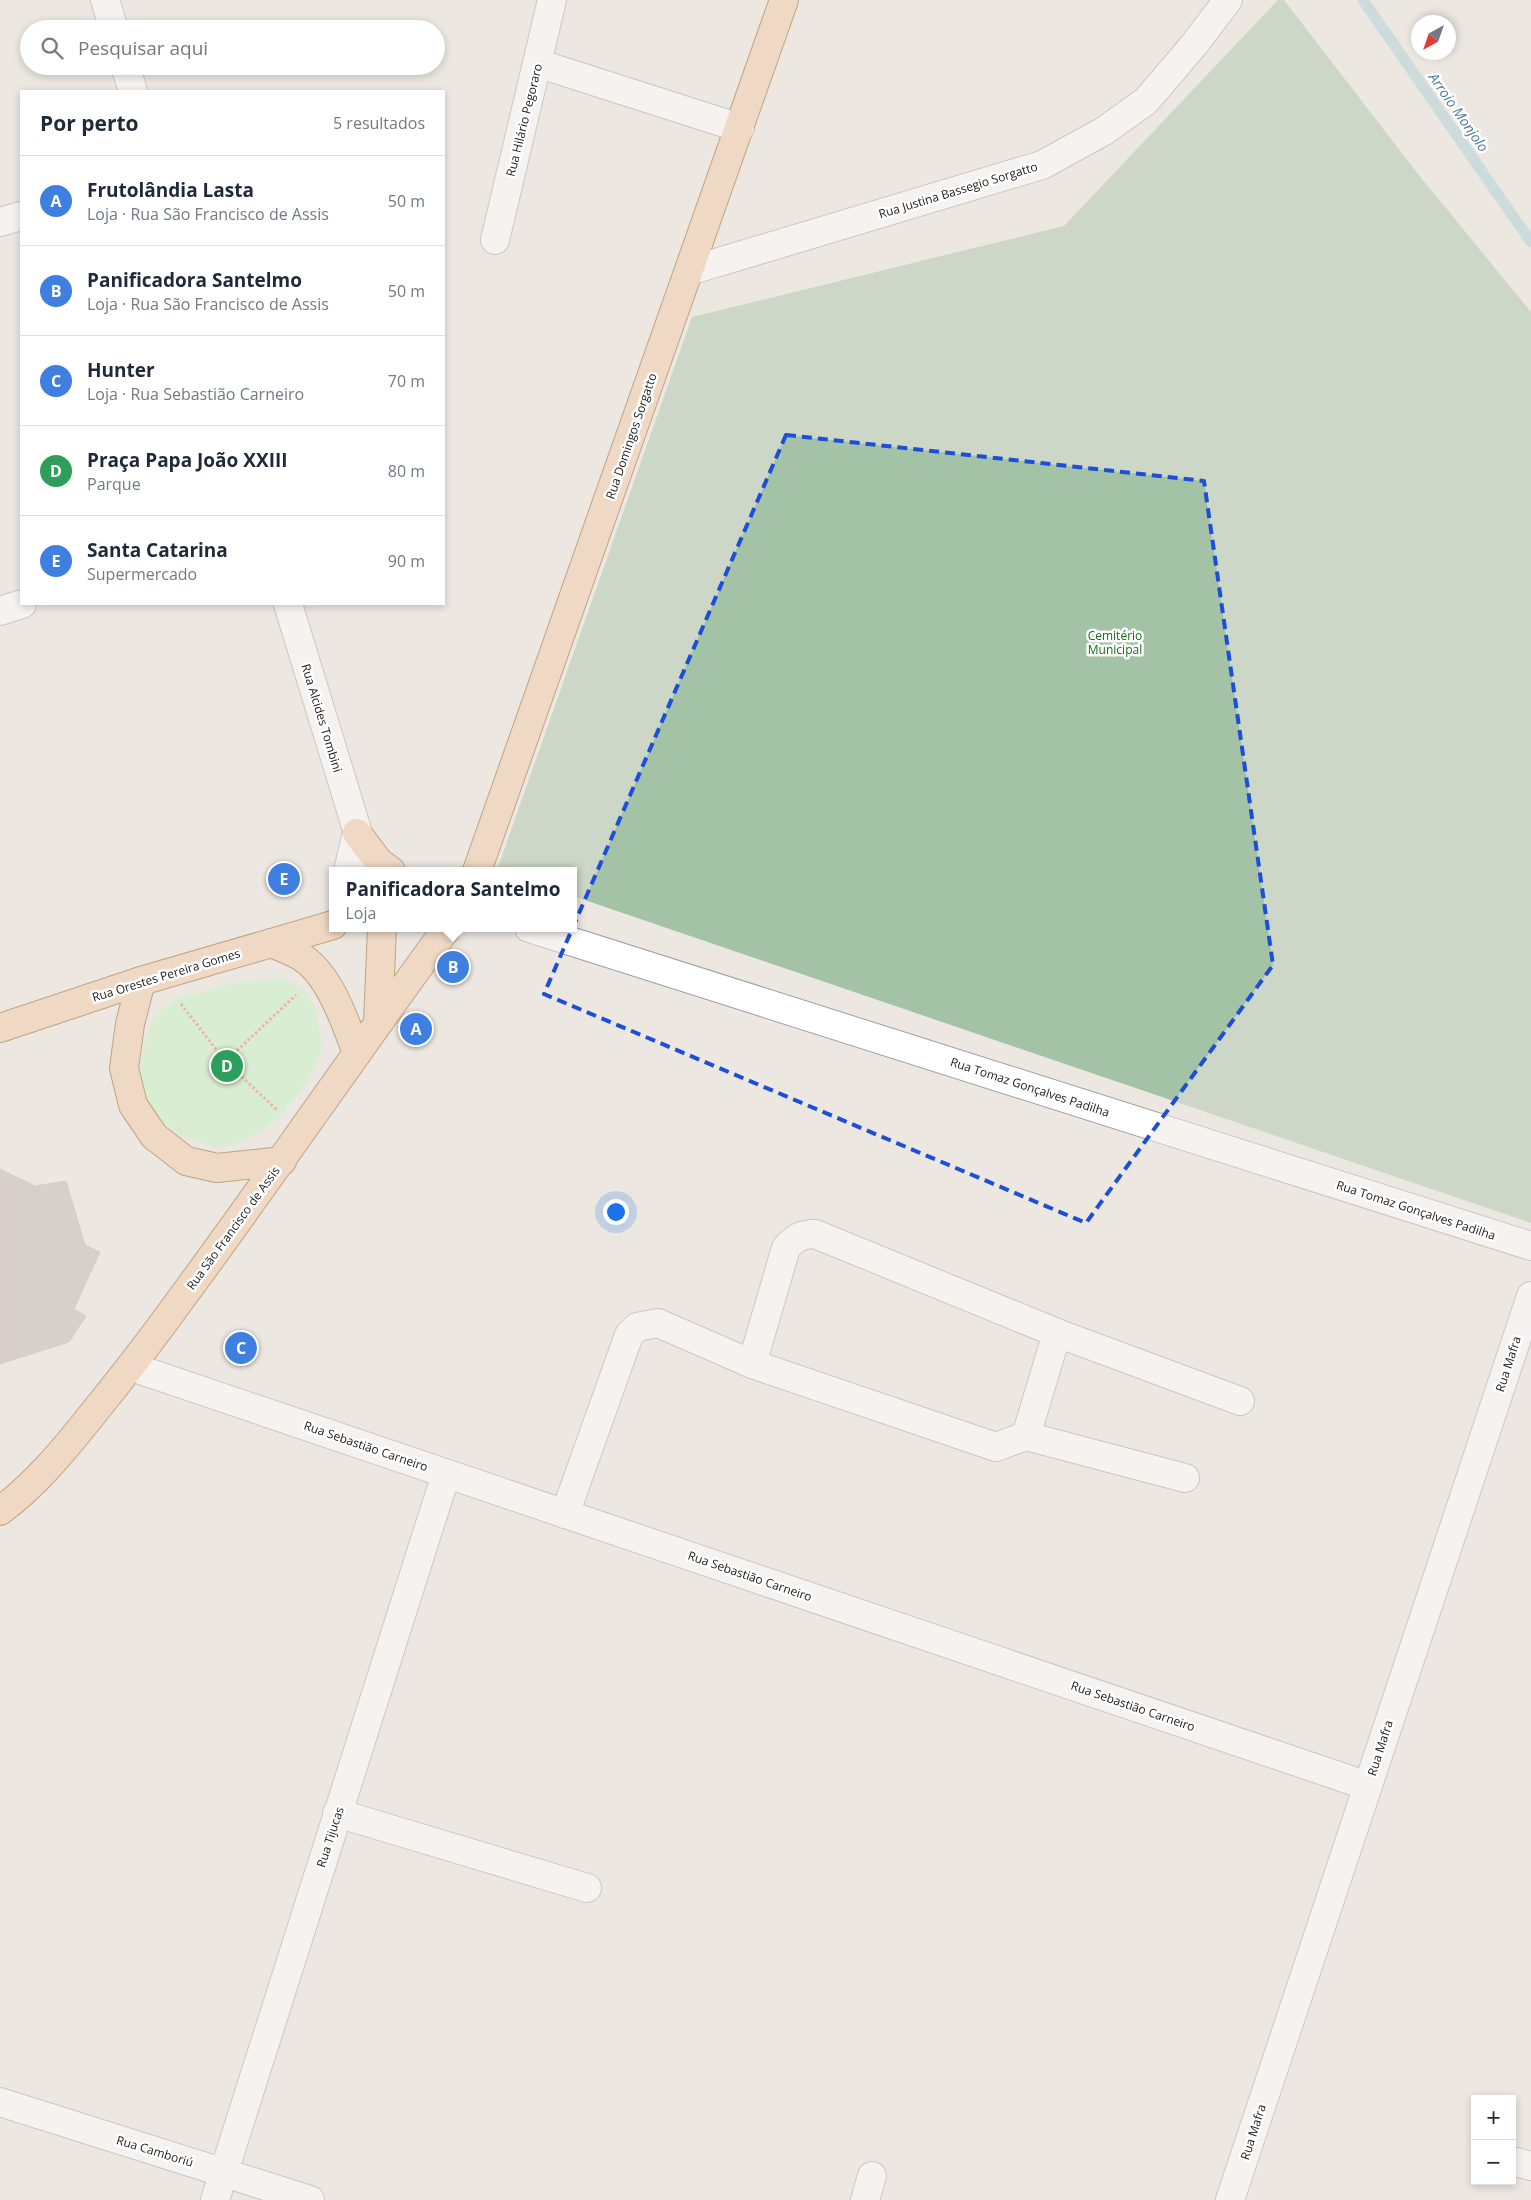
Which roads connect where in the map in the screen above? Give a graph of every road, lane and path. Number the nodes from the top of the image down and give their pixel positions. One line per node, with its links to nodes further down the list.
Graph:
1 (105, 0): 5 (street)
2 (552, 0): 6 (street, Rua Hilário Pegoraro)
3 (784, 0): 9 (main road, Rua Domingos Sorgatto)
4 (1228, 0): 13 (street, Rua Justina Bassegio Sorgatto)
5 (111, 20)
6 (537, 64): 9 (street); 12 (street, Rua Hilário Pegoraro)
7 (128, 75): 8 (street)
8 (133, 90)
9 (740, 128): 13 (main road, Rua Domingos Sorgatto)
10 (20, 216): 11 (street)
11 (0, 222)
12 (495, 240)
13 (689, 271): 21 (main road, Rua Domingos Sorgatto)
14 (20, 605): 16 (street)
15 (288, 605): 17 (street, Rua Alcides Tombini)
16 (0, 611)
17 (357, 833): 18 (street); 19 (street, Rua Alcides Tombini); 20 (main road)
18 (349, 867)
19 (369, 867)
20 (386, 867)
21 (478, 867)
22 (329, 923): 26 (main road, Rua Orestes Pereira Gomes)
23 (382, 932): 29 (main road)
24 (444, 932): 29 (main road, Rua São Francisco de Assis)
25 (542, 932): 35 (street, Rua Tomaz Gonçalves Padilha)
26 (271, 943): 27 (main road); 28 (main road, Rua Orestes Pereira Gomes)
27 (318, 971): 31 (main road); 32 (path)
28 (151, 978): 30 (main road, Rua Orestes Pereira Gomes); 32 (path); 34 (main road)
29 (378, 1023): 31 (main road, Rua São Francisco de Assis)
30 (0, 1028)
31 (357, 1053): 34 (main road, Rua São Francisco de Assis)
32 (225, 1062): 33 (path)
33 (270, 1105)
34 (282, 1161): 39 (main road, Rua São Francisco de Assis)
35 (1531, 1246)
36 (1531, 1296): 46 (street, Rua Mafra)
37 (1057, 1333): 38 (street); 40 (street); 41 (street)
38 (752, 1364): 41 (street); 45 (street)
39 (132, 1367): 42 (street, Rua Sebastião Carneiro); 44 (main road, Rua São Francisco de Assis)
40 (1240, 1401)
41 (1026, 1436): 43 (street)
42 (446, 1474): 45 (street, Rua Sebastião Carneiro); 47 (street, Rua Tijucas)
43 (1185, 1478)
44 (0, 1511)
45 (565, 1514): 46 (street, Rua Sebastião Carneiro)
46 (1368, 1786): 53 (street, Rua Mafra)
47 (337, 1813): 48 (street); 50 (street, Rua Tijucas)
48 (587, 1888)
49 (0, 2102): 50 (street, Rua Camboriú)
50 (224, 2172): 51 (street, Rua Tijucas); 52 (street, Rua Camboriú)
51 (215, 2200)
52 (310, 2200)
53 (1230, 2200)

